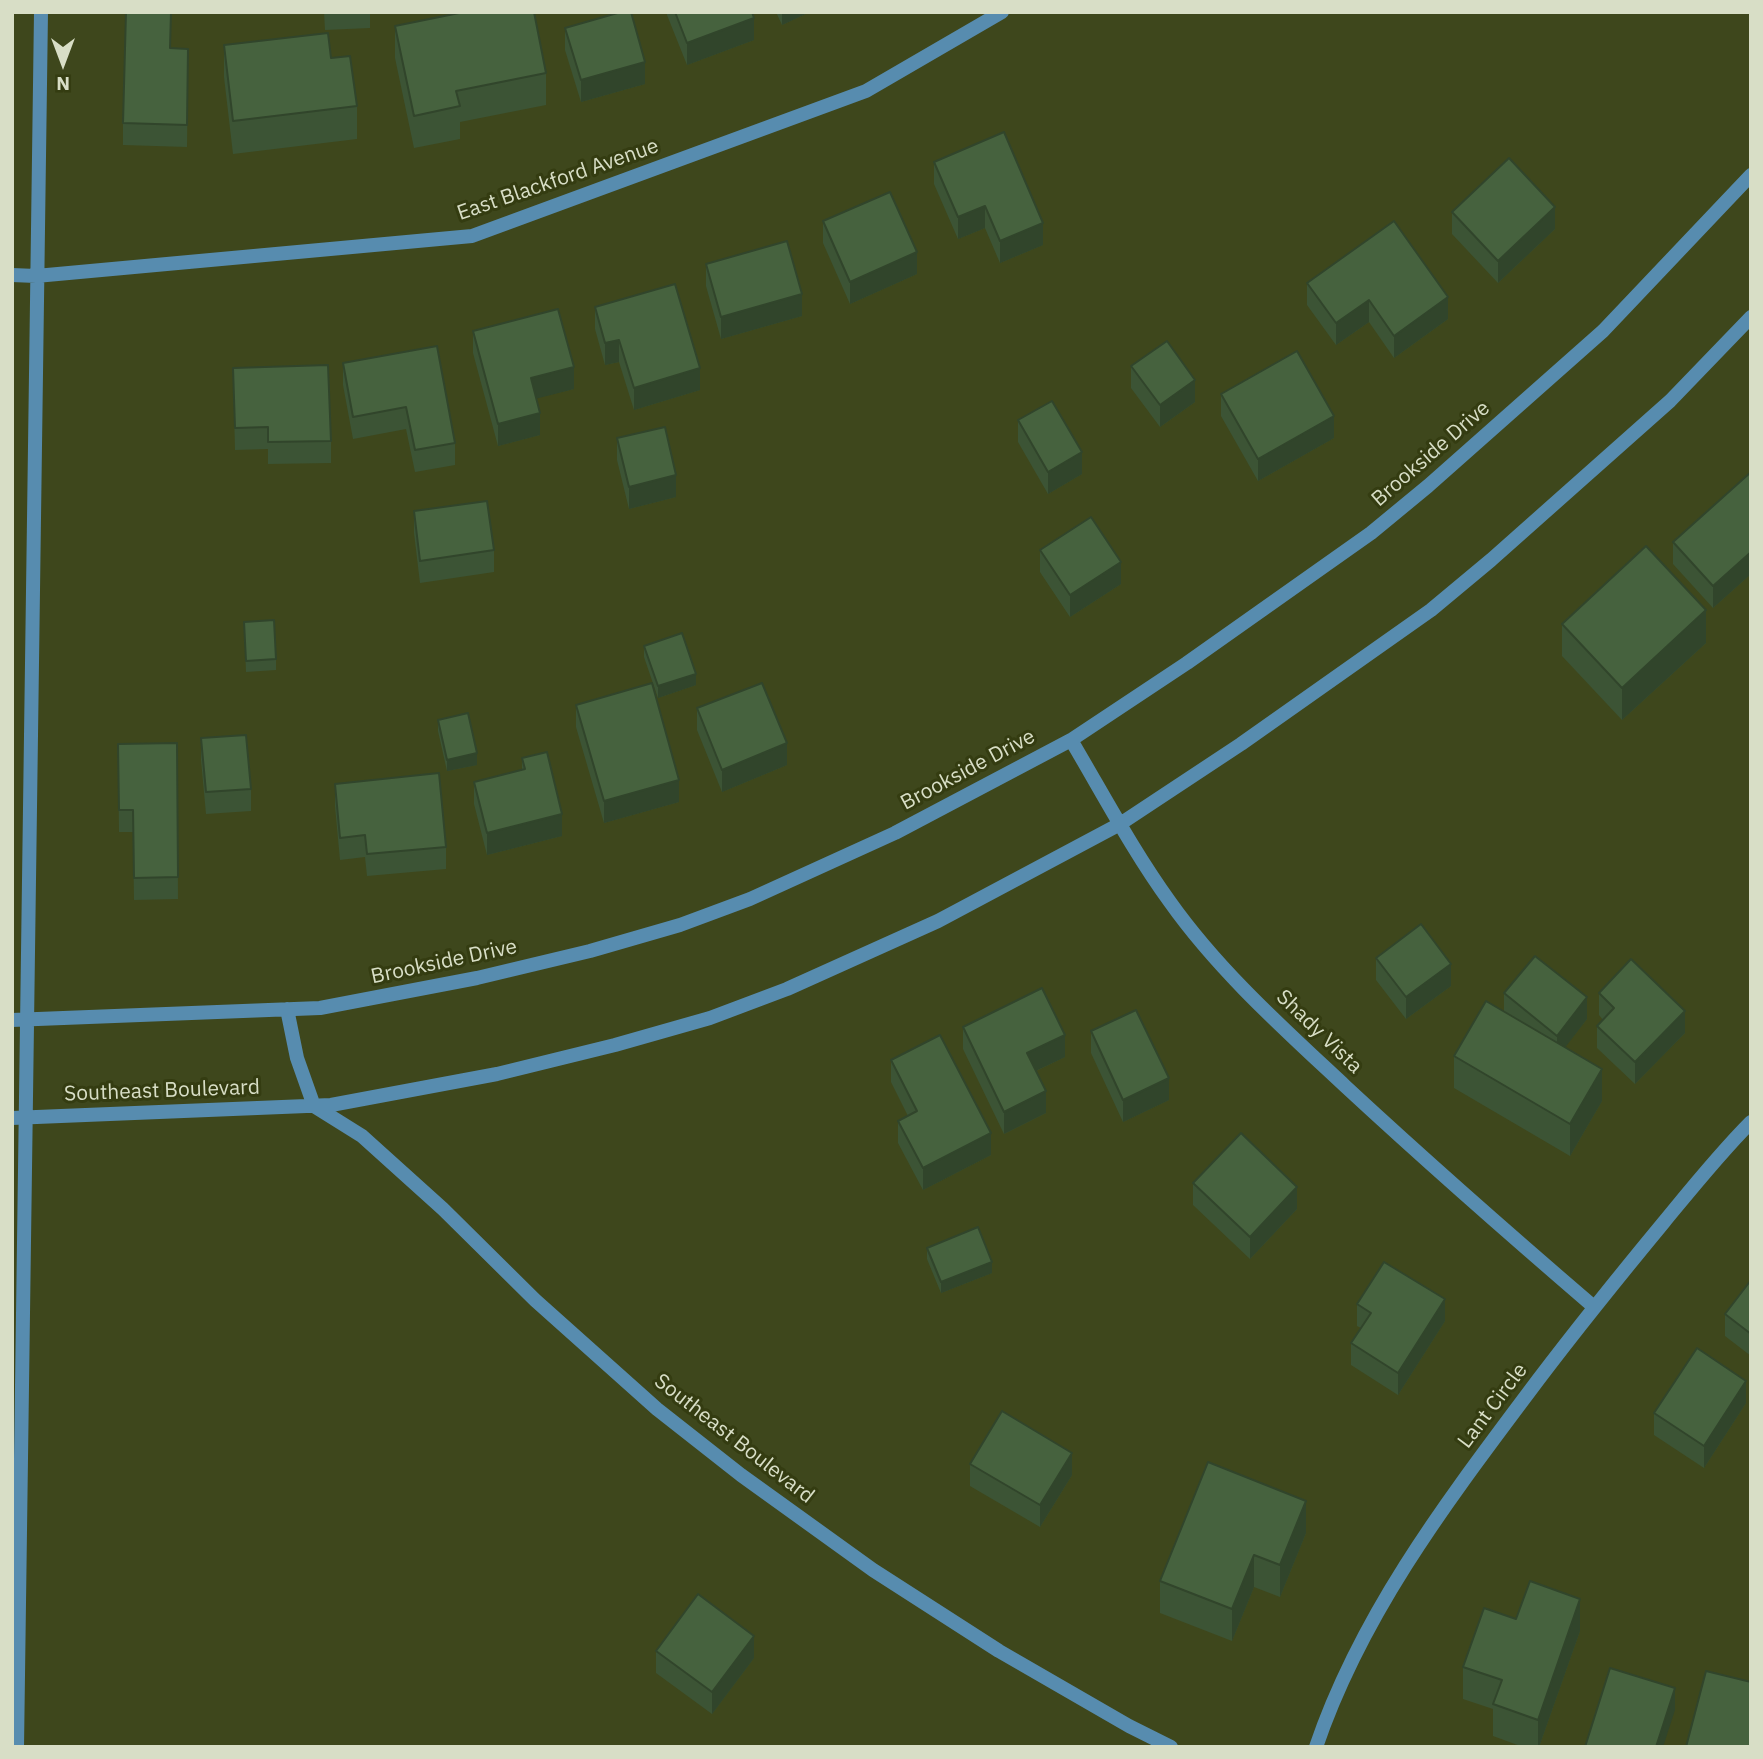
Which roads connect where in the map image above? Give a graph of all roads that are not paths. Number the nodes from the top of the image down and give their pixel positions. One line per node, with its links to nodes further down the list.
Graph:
1 (41, 12): 5 (street)
2 (1002, 12): 5 (street, East Blackford Avenue)
3 (1751, 175): 7 (street, Brookside Drive)
4 (12, 275): 5 (street, East Blackford Avenue)
5 (36, 276): 10 (street)
6 (1751, 317): 8 (street)
7 (1071, 740): 8 (street, Shady Vista); 9 (street, Brookside Drive)
8 (1120, 824): 11 (street); 14 (street, Shady Vista)
9 (286, 1009): 10 (street, Brookside Drive); 11 (street)
10 (19, 1021): 12 (street)
11 (314, 1106): 12 (street, Southeast Boulevard); 16 (street, Southeast Boulevard)
12 (18, 1118): 15 (street)
13 (1751, 1122): 14 (street, Lant Circle)
14 (1594, 1307): 17 (street, Lant Circle)
15 (17, 1747)
16 (1171, 1747)
17 (1316, 1747)

